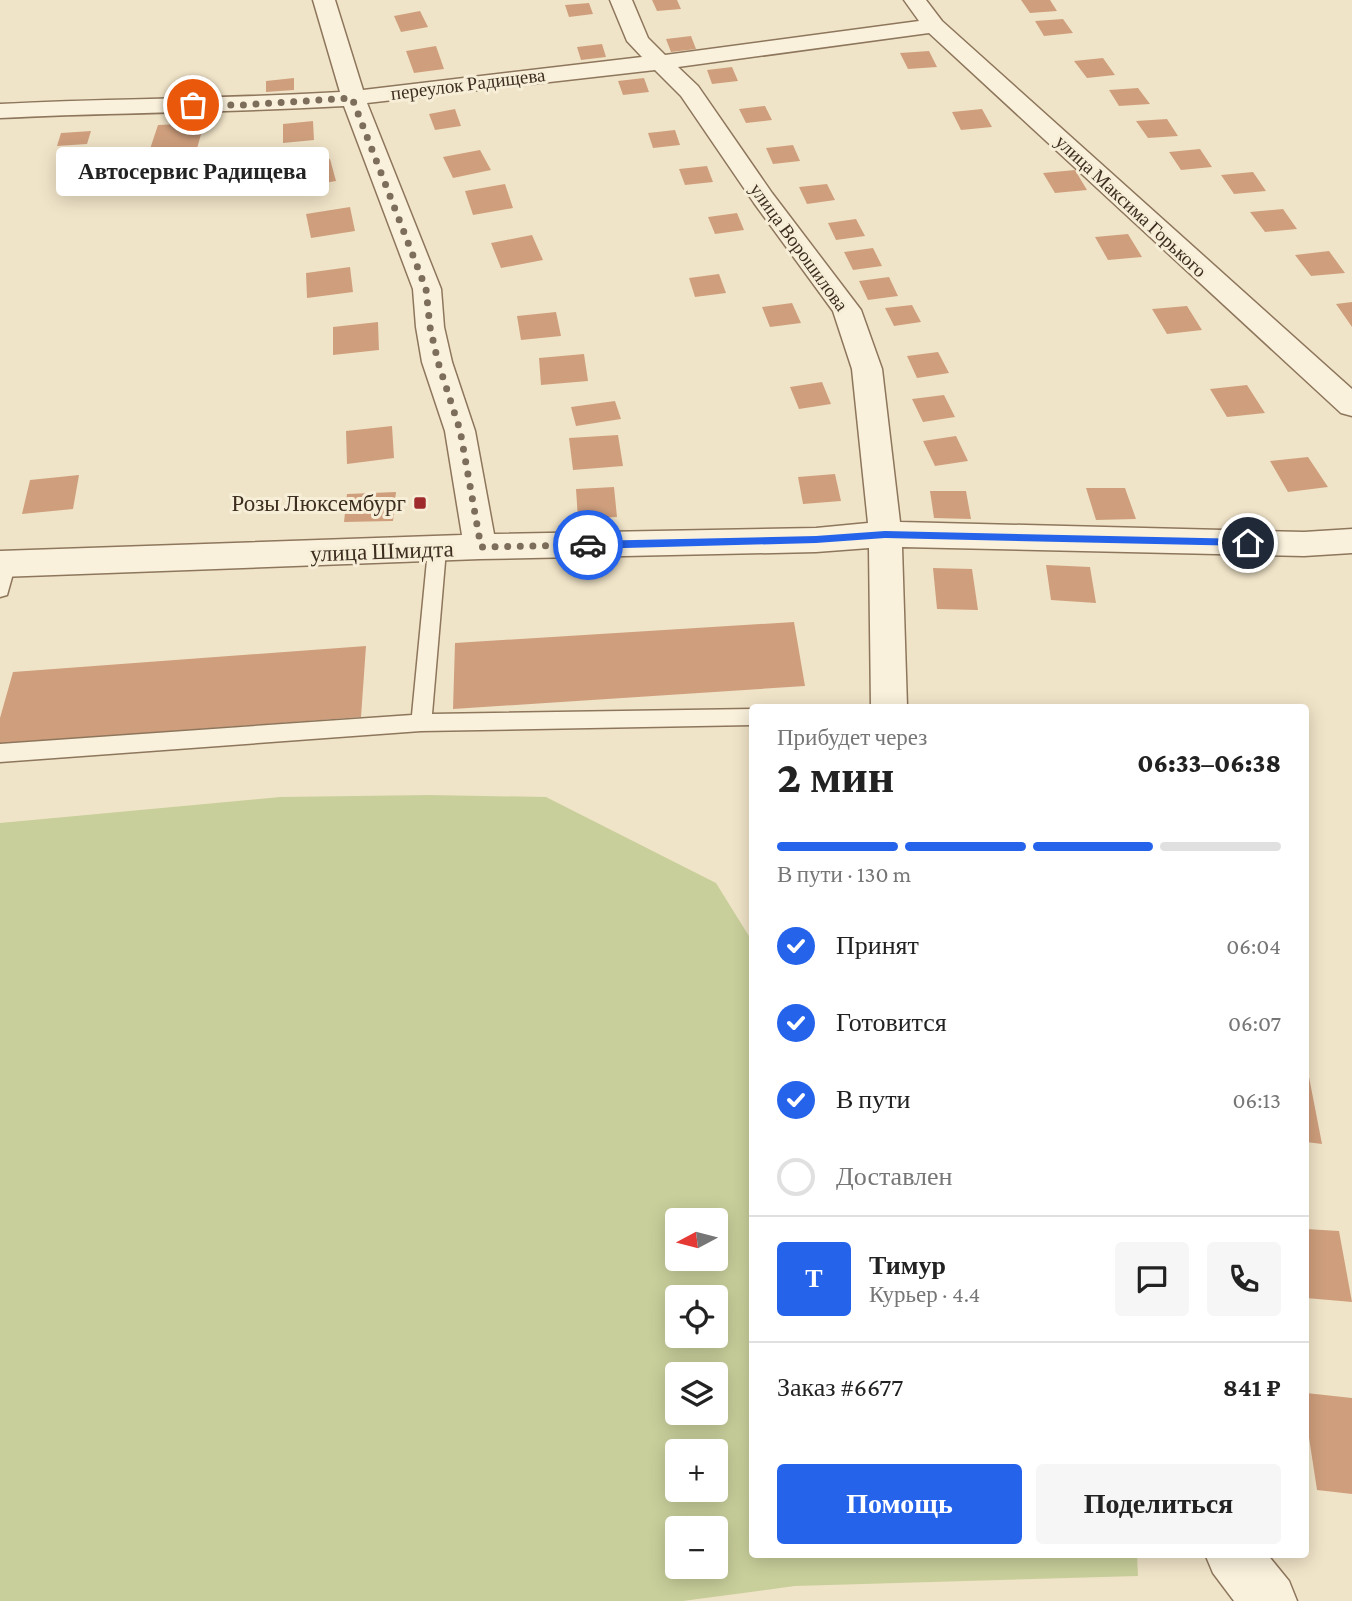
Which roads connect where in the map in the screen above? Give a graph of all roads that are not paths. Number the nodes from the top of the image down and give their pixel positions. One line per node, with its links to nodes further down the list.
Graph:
1 (324, 0): 6 (street)
2 (621, 0): 5 (street, улица Ворошилова)
3 (915, 0): 4 (street, улица Максима Горького)
4 (934, 26): 5 (street, переулок Радищева); 8 (street, улица Максима Горького)
5 (662, 62): 6 (street, переулок Радищева); 9 (street, улица Ворошилова)
6 (352, 98): 7 (street, переулок Радищева); 11 (street)
7 (0, 111)
8 (1352, 406)
9 (885, 534): 10 (street, улица Шмидта); 11 (street, улица Шмидта); 14 (street)
10 (1352, 541)
11 (481, 547): 12 (street, улица Шмидта)
12 (437, 550): 13 (street, улица Шмидта); 16 (lane)
13 (3, 572)
14 (889, 704)
15 (749, 717): 16 (lane)
16 (421, 723): 17 (lane)
17 (0, 753)
18 (1235, 1558): 19 (street)
19 (1269, 1601)

